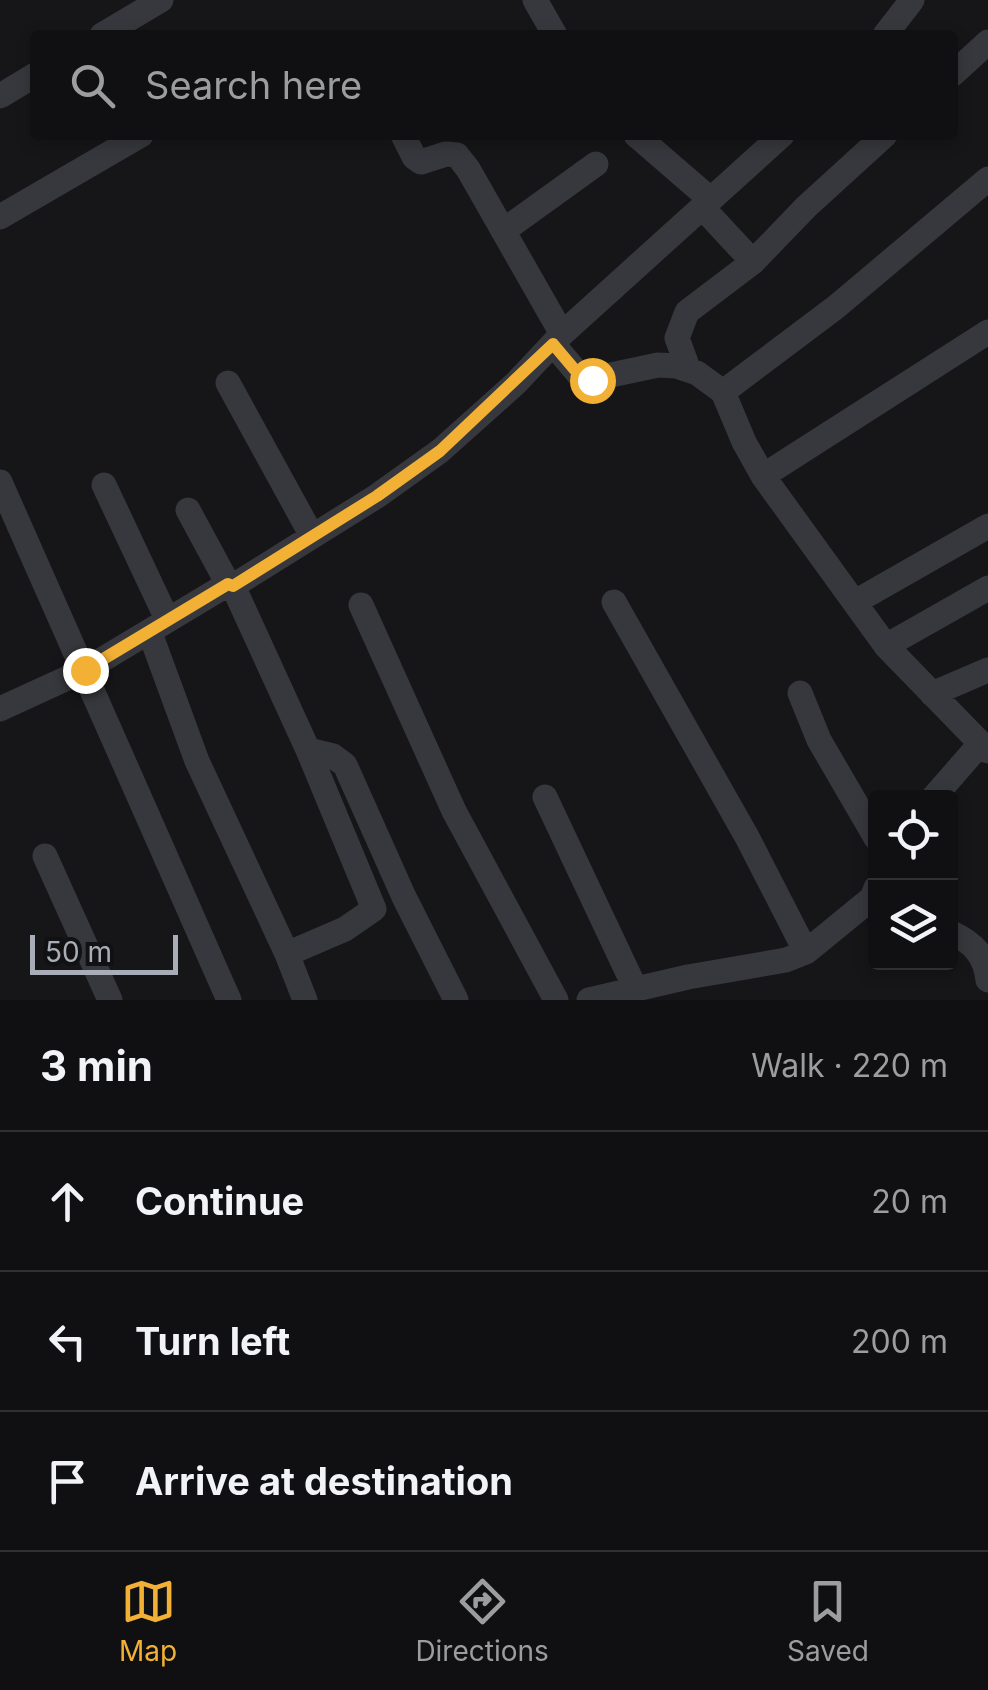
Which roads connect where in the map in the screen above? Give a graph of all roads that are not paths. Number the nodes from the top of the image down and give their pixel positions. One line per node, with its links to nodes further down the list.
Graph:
1 (161, 0): 4 (street)
2 (535, 0): 5 (street)
3 (912, 0): 6 (street)
4 (110, 30)
5 (552, 30)
6 (889, 30)
7 (988, 42): 8 (street)
8 (958, 69)
9 (30, 78): 10 (street)
10 (0, 96)
11 (127, 140): 19 (street)
12 (406, 140): 20 (street)
13 (641, 140): 18 (street)
14 (776, 140): 18 (street)
15 (880, 140): 21 (street)
16 (596, 164): 20 (street)
17 (988, 179): 26 (street)
18 (706, 203): 21 (street); 23 (street)
19 (0, 218)
20 (503, 231): 23 (street)
21 (753, 262): 24 (street)
22 (988, 332): 27 (street)
23 (558, 339): 24 (street); 32 (street)
24 (688, 368): 26 (street)
25 (228, 383): 32 (street)
26 (723, 392): 27 (street)
27 (763, 476): 36 (street)
28 (0, 482): 40 (street)
29 (104, 485): 38 (street)
30 (188, 510): 33 (street)
31 (988, 526): 36 (street)
32 (312, 536): 33 (street)
33 (231, 585): 38 (street); 46 (street)
34 (988, 588): 39 (street)
35 (614, 602): 53 (street)
36 (855, 602): 39 (street)
37 (361, 605): 61 (street)
38 (158, 626): 40 (street); 54 (street)
39 (886, 646): 43 (street)
40 (85, 670): 44 (street); 58 (street)
41 (988, 670): 43 (street)
42 (800, 693): 49 (street)
43 (932, 694): 45 (street)
44 (0, 709)
45 (984, 747): 47 (street)
46 (308, 750): 54 (street); 60 (street)
47 (941, 790)
48 (545, 797): 56 (street)
49 (868, 824)
50 (45, 856): 57 (street)
51 (868, 900): 53 (street)
52 (958, 937): 55 (street)
53 (806, 952): 56 (street)
54 (287, 954): 59 (street)
55 (988, 980)
56 (636, 990): 62 (street)
57 (110, 1000)
58 (229, 1000)
59 (305, 1000)
60 (456, 1000)
61 (556, 1000)
62 (590, 1000)

